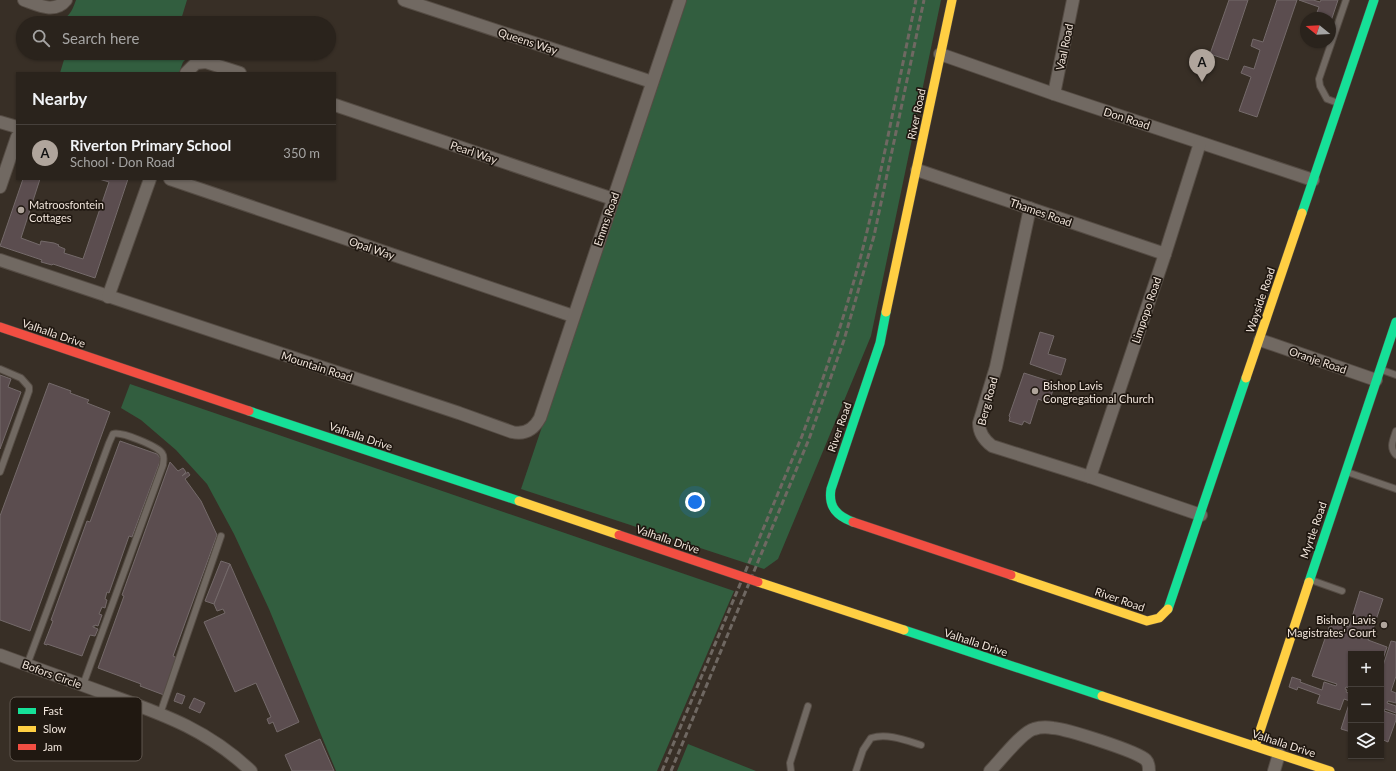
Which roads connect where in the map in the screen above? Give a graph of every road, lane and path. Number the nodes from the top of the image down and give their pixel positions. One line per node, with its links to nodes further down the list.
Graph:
1 (24, 0): 2 (street)
2 (66, 0)
3 (404, 0): 12 (street, Queens Way)
4 (680, 0): 12 (street, Emms Road)
5 (952, 0): 9 (street, River Road)
6 (1073, 0): 13 (street, Vaal Road)
7 (1346, 0): 14 (lane)
8 (1374, 0): 14 (street, Wayside Road)
9 (940, 54): 13 (street, Don Road); 20 (street, River Road)
10 (187, 72): 11 (street)
11 (237, 72)
12 (652, 82): 25 (street, Emms Road)
13 (1054, 94): 19 (street, Don Road)
14 (1339, 104): 23 (street, Wayside Road)
15 (336, 105): 25 (street, Pearl Way)
16 (0, 122): 17 (street)
17 (16, 127)
18 (16, 139): 24 (street)
19 (1200, 143): 23 (street, Don Road); 27 (street, Limpopo Road)
20 (917, 170): 26 (street, Thames Road); 48 (street, River Road)
21 (150, 180): 29 (street)
22 (173, 180): 30 (street, Opal Way)
23 (1313, 180): 33 (street, Wayside Road)
24 (0, 188)
25 (613, 199): 30 (street, Emms Road)
26 (1030, 208): 27 (street, Thames Road); 42 (street, Berg Road)
27 (1165, 254): 42 (street, Limpopo Road)
28 (0, 260): 29 (street, Mountain Road)
29 (108, 297): 38 (street, Mountain Road)
30 (573, 316): 38 (street, Emms Road)
31 (1396, 322): 35 (street, Myrtle Road)
32 (0, 327): 57 (street, Valhalla Drive, bridge)
33 (1260, 340): 35 (street, Oranje Road); 44 (street, Wayside Road)
34 (0, 369): 40 (lane)
35 (1378, 375): 36 (lane); 41 (street, Myrtle Road)
36 (1396, 375)
37 (1396, 431): 39 (lane)
38 (526, 432)
39 (1396, 456)
40 (0, 472)
41 (1346, 472): 43 (lane); 46 (street, Myrtle Road)
42 (1090, 477): 44 (street, Berg Road)
43 (1396, 488)
44 (1201, 515): 48 (street, Wayside Road)
45 (221, 536): 55 (lane)
46 (1309, 580): 47 (lane); 57 (street, Myrtle Road)
47 (1342, 591)
48 (1168, 608)
49 (0, 655): 50 (street, Bofors Circle)
50 (27, 665): 51 (street, Bofors Circle); 51 (lane)
51 (83, 685): 52 (street, Bofors Circle)
52 (115, 697)
53 (808, 706): 60 (lane)
54 (142, 707): 55 (street, Bofors Circle)
55 (160, 714): 59 (street, Bofors Circle)
56 (921, 745): 61 (lane)
57 (1254, 746): 58 (street, Valhalla Drive)
58 (1279, 754): 64 (street); 65 (street, Valhalla Drive)
59 (251, 771)
60 (791, 771)
61 (856, 771)
62 (990, 771): 63 (street)
63 (1149, 771)
64 (1274, 771)
65 (1330, 771)

